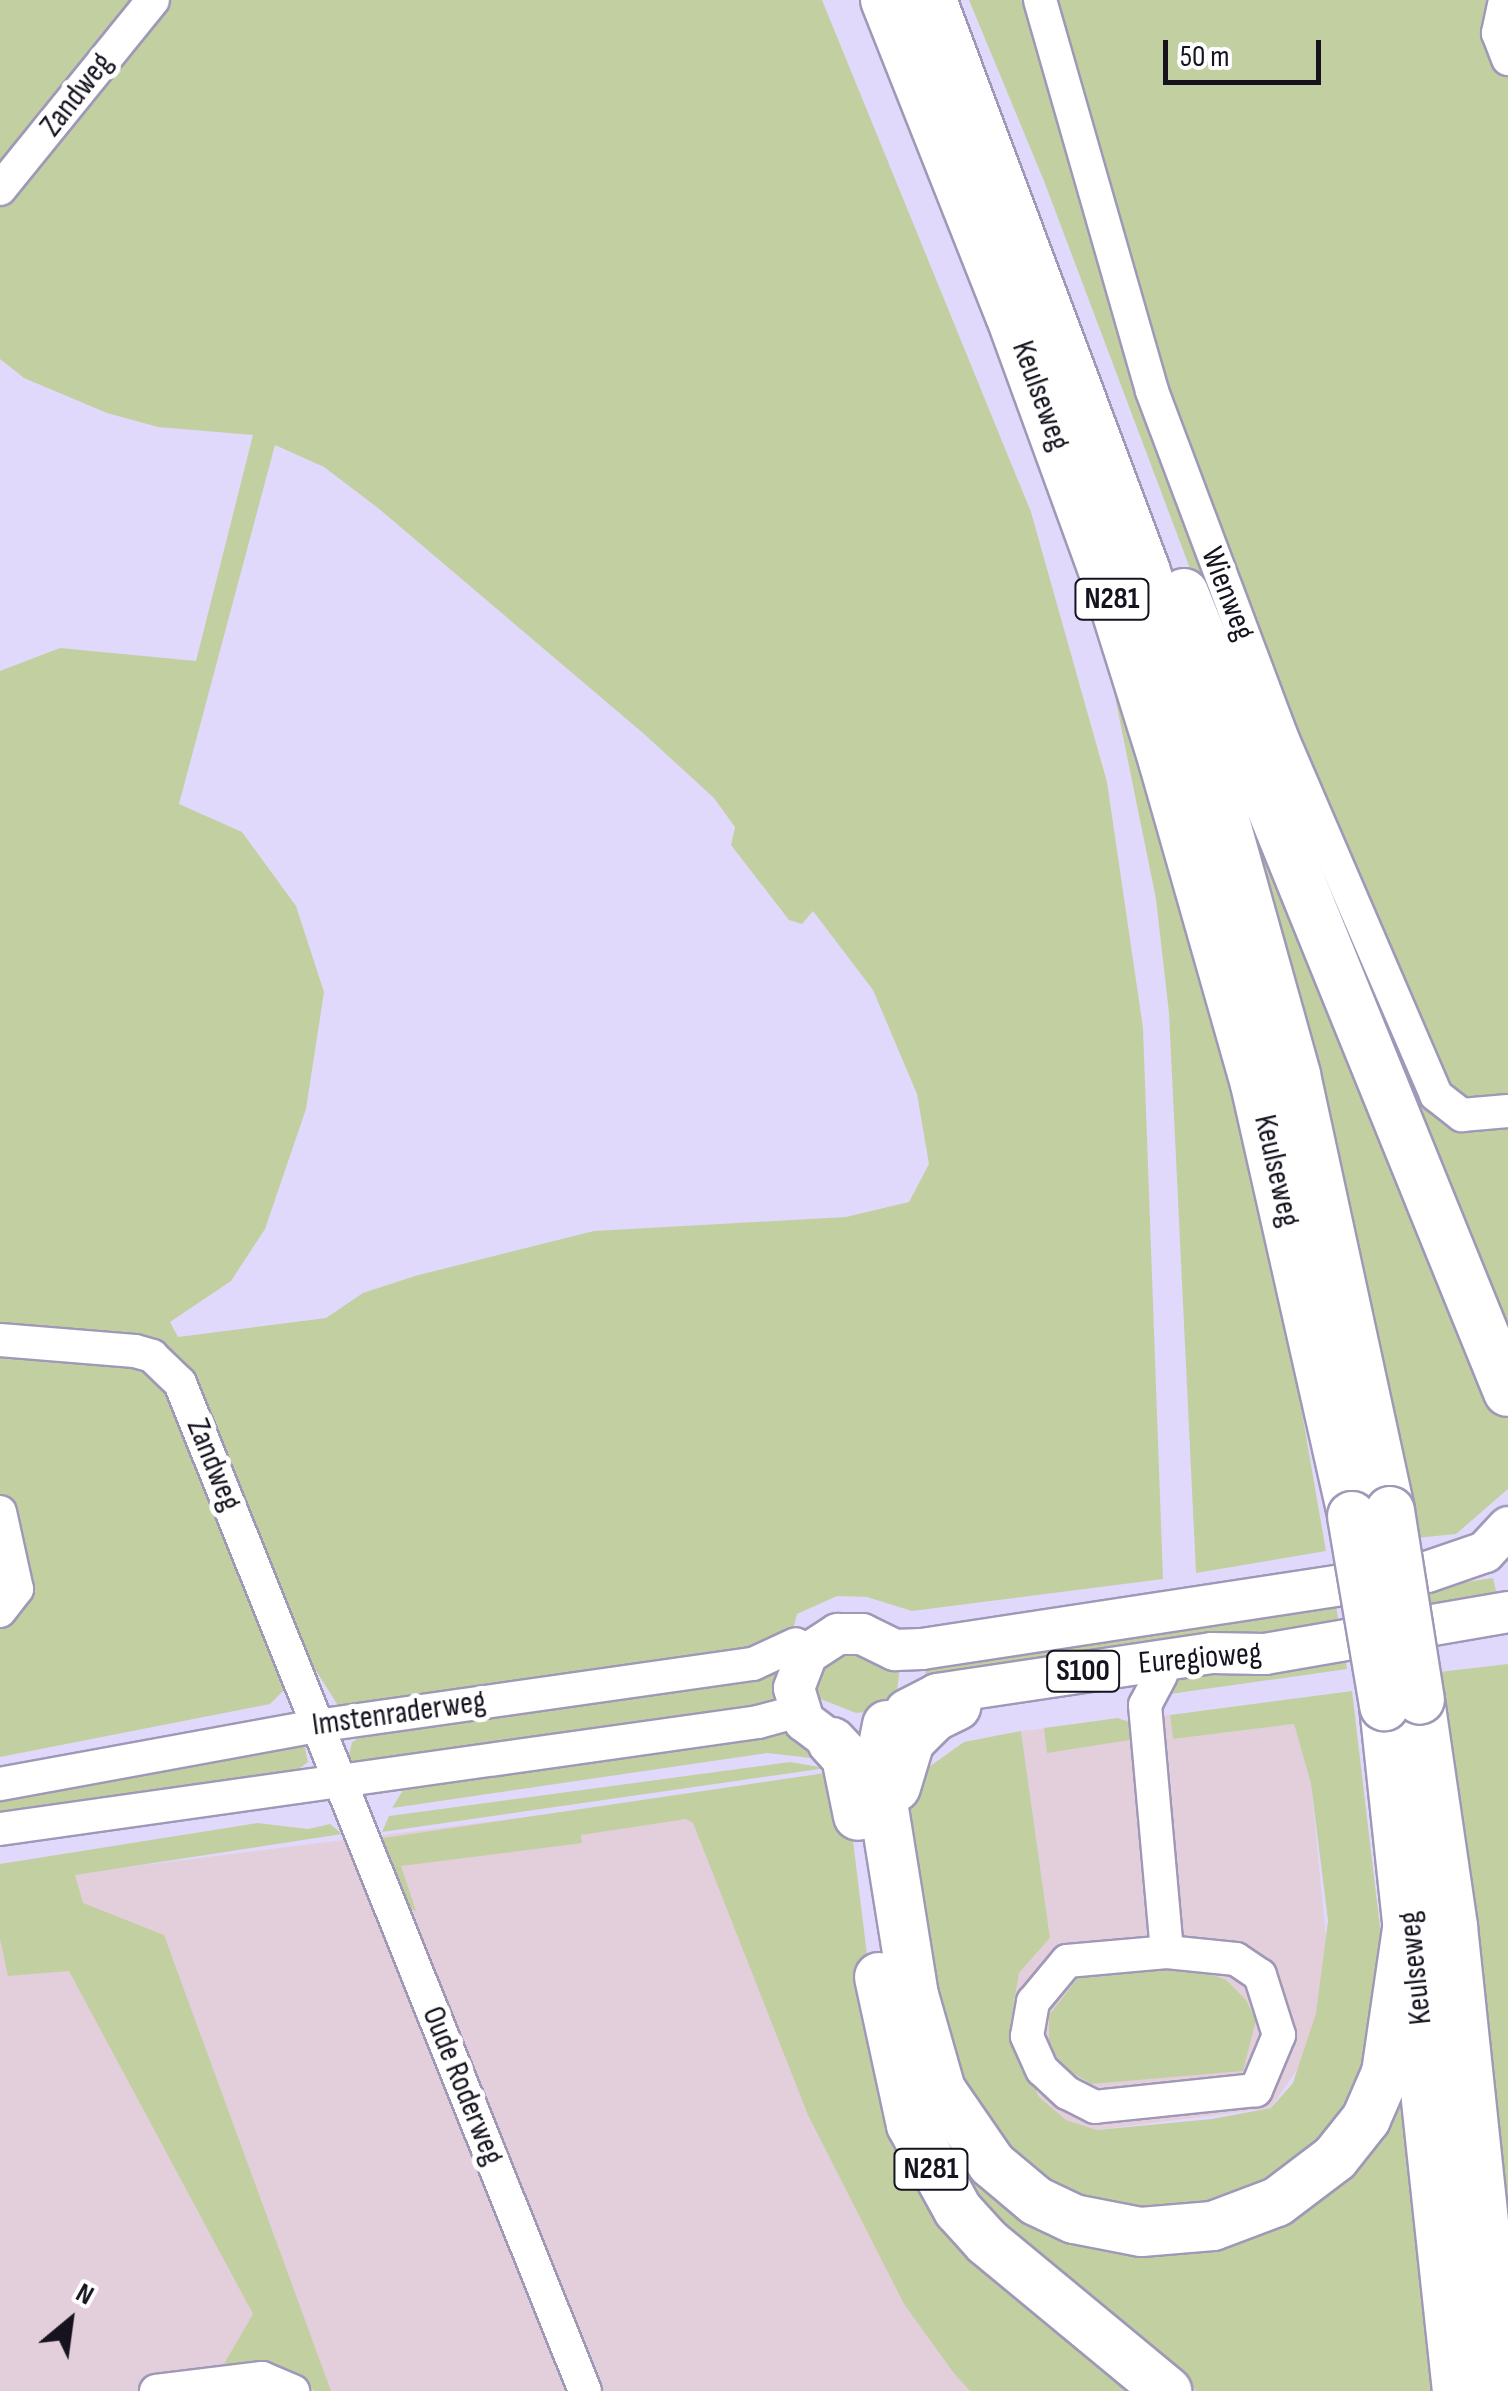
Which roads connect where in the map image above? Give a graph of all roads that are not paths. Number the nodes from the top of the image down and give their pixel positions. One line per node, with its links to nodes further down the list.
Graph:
1 (153, 0): 7 (street, Zandweg)
2 (885, 0): 13 (highway, Keulseweg / N281)
3 (932, 0): 8 (highway, Keulseweg / N281)
4 (1040, 0): 9 (street, Wienweg)
5 (1505, 0): 6 (street)
6 (1508, 59)
7 (0, 189)
8 (1042, 286): 11 (highway, N281); 13 (highway, Keulseweg / N281)
9 (1508, 1110)
10 (0, 1340): 26 (street, Zandweg)
11 (1508, 1392)
12 (0, 1512): 15 (street)
13 (1371, 1513): 23 (highway, Keulseweg / N281, bridge)
14 (1506, 1545): 16 (main road, S100); 19 (main road, Euregioweg / S100)
15 (0, 1610)
16 (1508, 1610): 18 (main road, Euregioweg / S100)
17 (1508, 1626): 18 (main road, Euregioweg / S100)
18 (1438, 1628): 21 (main road, Euregioweg / S100)
19 (904, 1642): 20 (main road); 25 (main road); 27 (main road)
20 (796, 1644): 26 (street, Imstenraderweg)
21 (1266, 1654): 22 (main road, S100); 25 (main road, Euregioweg / S100)
22 (1140, 1688): 24 (main road, S100); 33 (street)
23 (1402, 1703): 32 (highway, Keulseweg / N281); 39 (highway, Keulseweg / N281)
24 (957, 1706): 31 (highway, N281)
25 (896, 1718): 27 (main road, S100); 31 (highway, N281)
26 (316, 1726): 28 (street, Zandweg); 29 (street, Imstenraderweg)
27 (814, 1727): 28 (street, Imstenraderweg); 37 (highway, N281)
28 (338, 1782): 30 (street, Imstenraderweg); 36 (street, Oude Roderweg)
29 (0, 1784)
30 (0, 1830)
31 (890, 1844): 32 (highway, N281)
32 (1410, 1908): 38 (highway, Keulseweg / N281)
33 (1167, 1952): 33 (street)
34 (156, 2391): 35 (street)
35 (293, 2391)
36 (585, 2391)
37 (1167, 2391)
38 (1456, 2391)
39 (1502, 2391)

